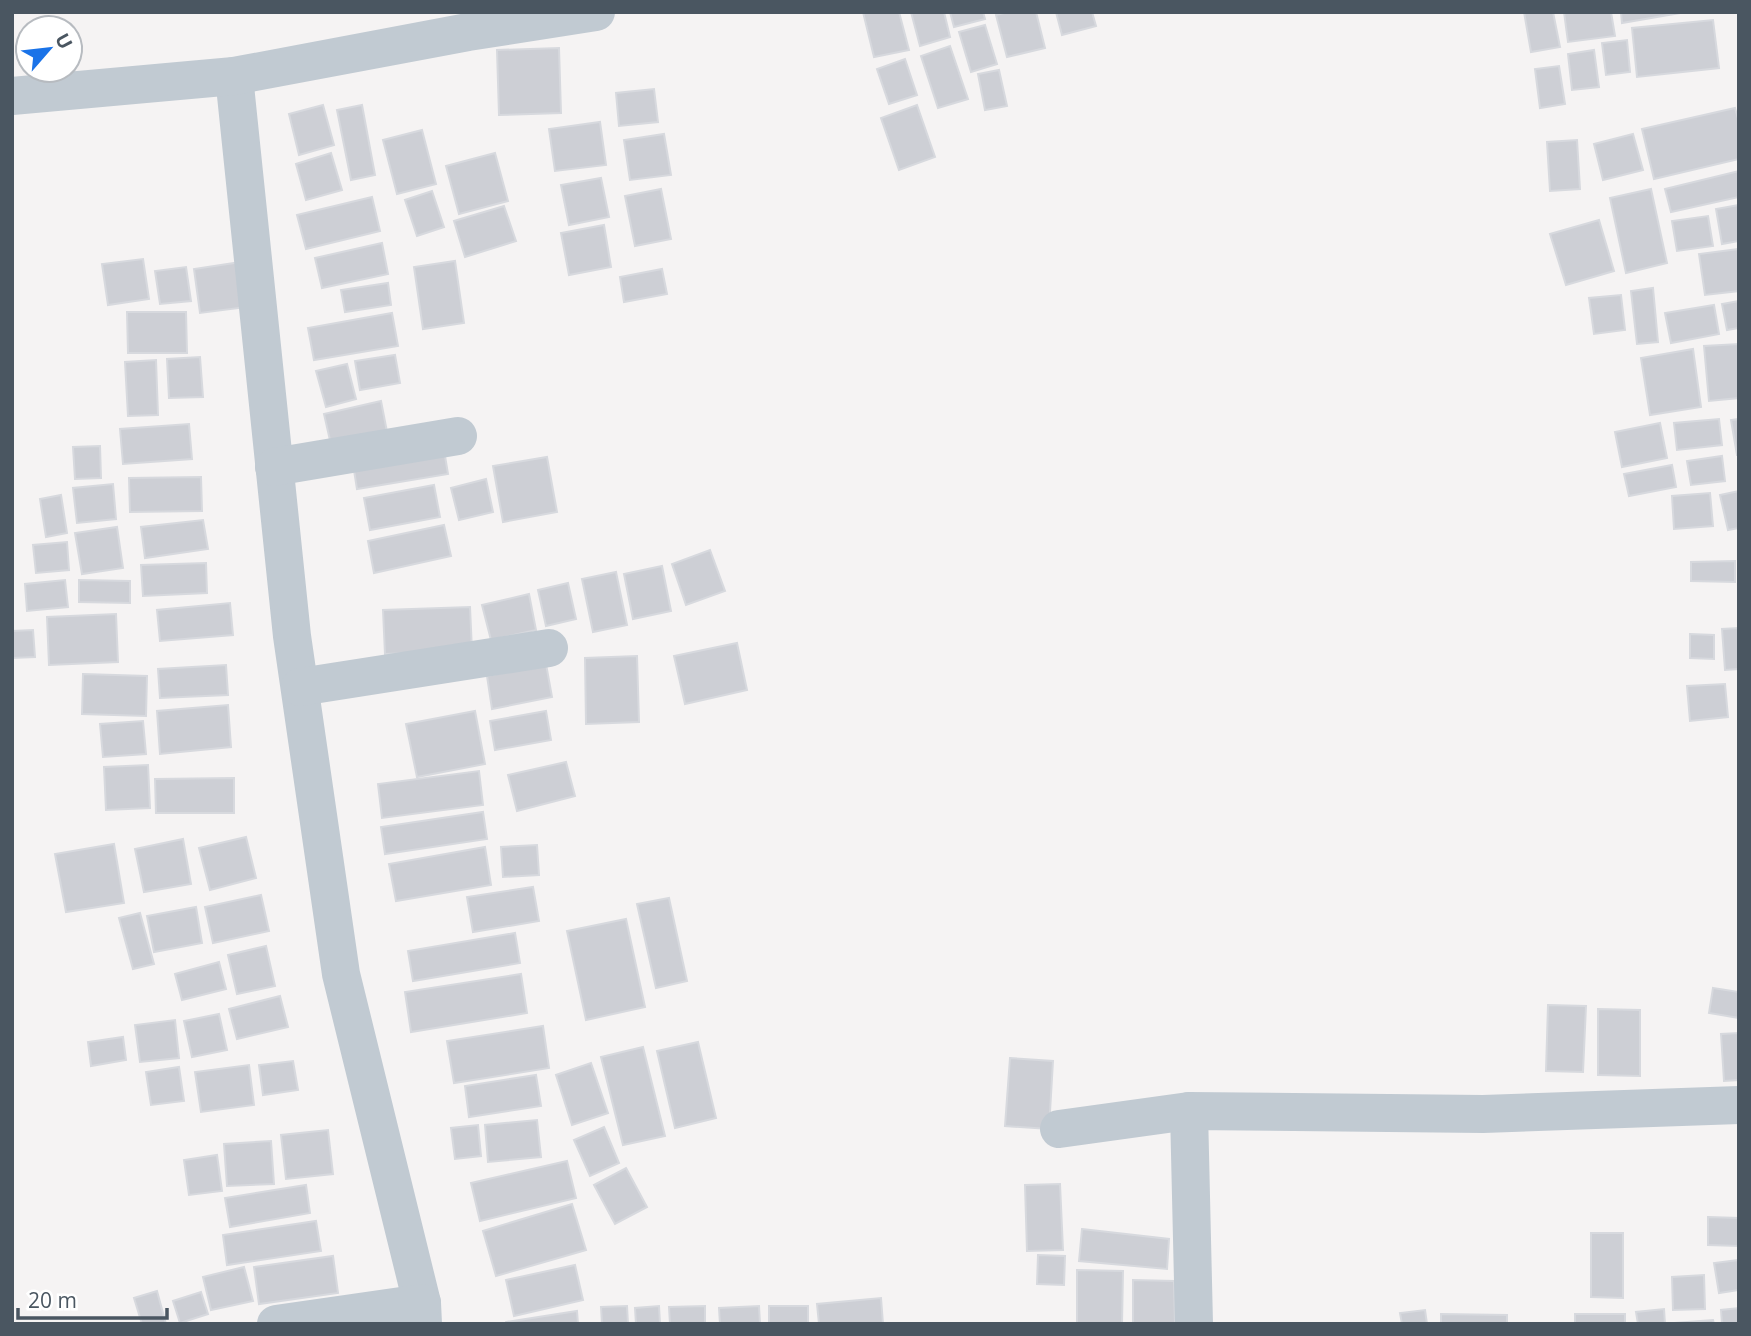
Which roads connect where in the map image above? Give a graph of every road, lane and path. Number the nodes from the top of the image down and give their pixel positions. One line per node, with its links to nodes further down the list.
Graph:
1 (596, 12): 2 (street)
2 (468, 22): 3 (street)
3 (234, 76): 4 (street); 6 (street)
4 (12, 96)
5 (458, 436): 6 (street)
6 (274, 467): 8 (street)
7 (549, 648): 8 (street)
8 (300, 687): 12 (street)
9 (1739, 1105): 10 (street)
10 (1189, 1111): 11 (street); 14 (street)
11 (1059, 1129)
12 (422, 1313): 13 (street)
13 (276, 1324)
14 (1194, 1324)

